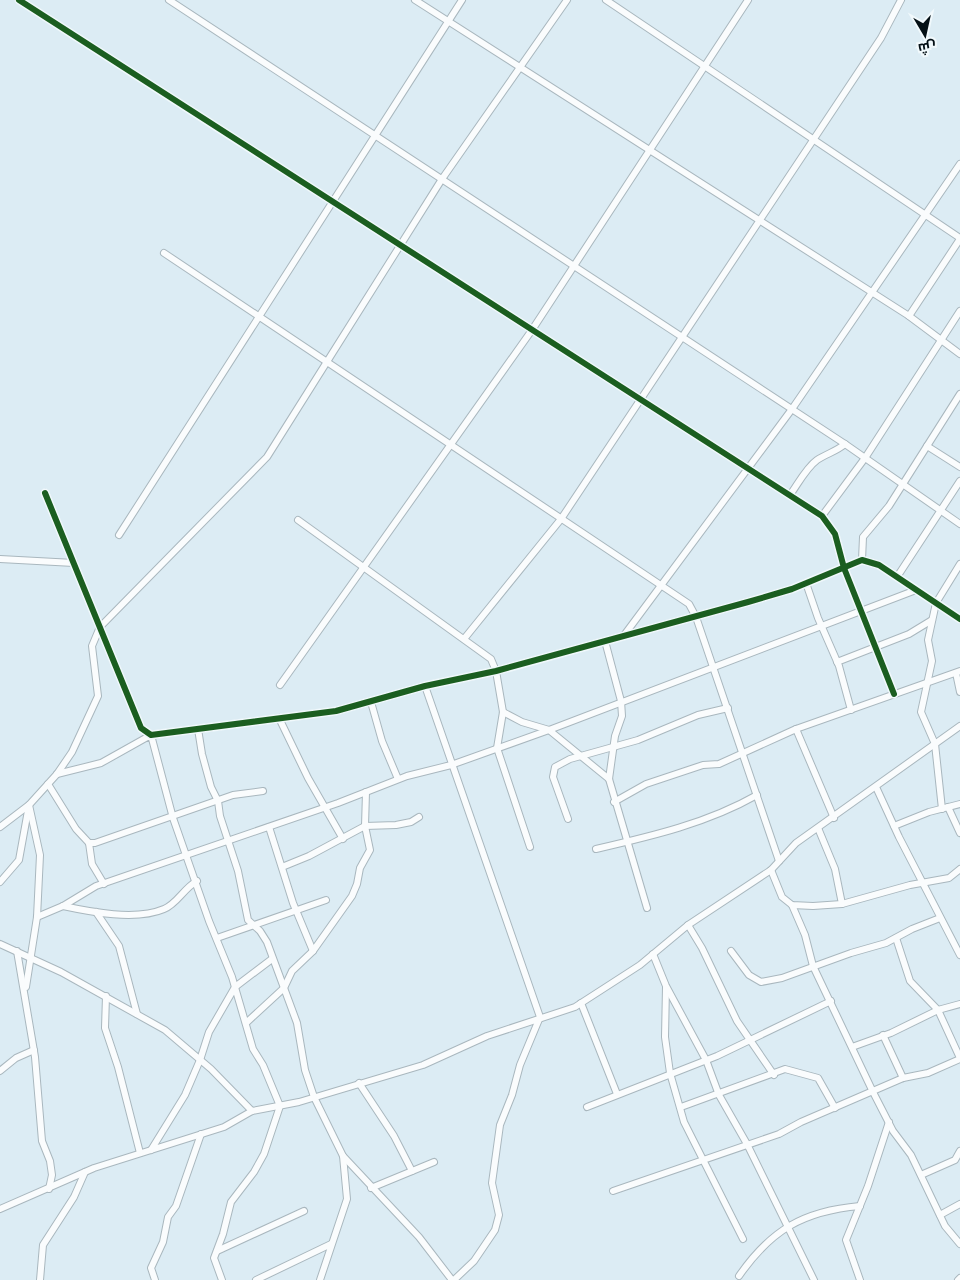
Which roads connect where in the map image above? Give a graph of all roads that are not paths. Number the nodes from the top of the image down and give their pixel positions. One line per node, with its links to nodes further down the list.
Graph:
1 (19, 0): 17 (street)
2 (169, 0): 12 (street)
3 (415, 0): 9 (street)
4 (462, 0): 9 (street)
5 (567, 0): 11 (street)
6 (606, 0): 10 (street)
7 (748, 0): 10 (street)
8 (901, 0): 13 (street)
9 (448, 22): 11 (street); 12 (street)
10 (704, 66): 13 (street); 14 (street)
11 (520, 67): 14 (street); 16 (street)
12 (376, 136): 16 (street); 17 (street)
13 (813, 140): 18 (street); 19 (street)
14 (650, 150): 19 (street); 23 (street)
15 (960, 164): 18 (street)
16 (442, 179): 21 (street); 23 (street)
17 (333, 202): 21 (street); 27 (street)
18 (925, 215): 20 (street); 24 (street)
19 (759, 221): 24 (street); 29 (street)
20 (960, 238): 26 (street)
21 (400, 245): 28 (street); 32 (street)
22 (164, 253): 27 (street)
23 (574, 266): 28 (street); 29 (street)
24 (872, 293): 26 (street); 35 (street)
25 (960, 311): 30 (street)
26 (909, 316): 30 (street)
27 (259, 317): 32 (street); 51 (street)
28 (532, 330): 34 (street); 37 (street)
29 (682, 337): 34 (street); 35 (street)
30 (941, 340): 31 (street); 39 (street)
31 (960, 354)
32 (327, 362): 37 (street); 68 (street)
33 (960, 394): 38 (street)
34 (641, 399): 41 (street); 48 (street)
35 (792, 409): 36 (street); 41 (street)
36 (846, 444): 39 (street); 45 (street)
37 (451, 445): 48 (street); 56 (street)
38 (927, 446): 40 (street); 43 (street)
39 (865, 458): 43 (street); 47 (street)
40 (960, 467)
41 (748, 469): 45 (street); 60 (street)
42 (960, 481): 46 (street)
43 (902, 485): 46 (street); 53 (street)
44 (46, 493): 54 (street)
45 (790, 495): 47 (street)
46 (939, 511): 50 (street); 58 (street)
47 (822, 516): 57 (street)
48 (561, 519): 60 (street); 70 (street)
49 (298, 520): 56 (street)
50 (960, 524)
51 (119, 535)
52 (0, 559): 54 (street)
53 (862, 560): 57 (street); 58 (street)
54 (74, 563): 68 (street)
55 (960, 564): 62 (street)
56 (364, 567): 70 (street); 78 (street)
57 (844, 568): 59 (street); 63 (street)
58 (897, 577): 61 (street)
59 (806, 583): 64 (street); 67 (street)
60 (661, 586): 64 (street); 69 (street)
61 (916, 590): 62 (street); 63 (street)
62 (936, 602): 65 (street); 66 (street)
63 (863, 611): 67 (street); 72 (street)
64 (696, 617): 69 (street); 74 (street)
65 (960, 619)
66 (932, 620): 72 (street); 77 (street)
67 (821, 625): 73 (street); 74 (street)
68 (100, 627): 92 (street); 99 (street)
69 (625, 634): 71 (street)
70 (464, 639): 75 (street)
71 (605, 641): 75 (street); 83 (street)
72 (876, 646): 73 (street); 81 (street)
73 (837, 662): 85 (street)
74 (713, 668): 83 (street); 84 (street)
75 (496, 671): 79 (street); 86 (street)
76 (958, 672): 77 (street); 80 (street)
77 (928, 683): 81 (street); 93 (street)
78 (280, 685)
79 (425, 686): 82 (street); 98 (street)
80 (960, 692)
81 (894, 694): 85 (street)
82 (371, 702): 87 (street); 100 (street)
83 (621, 702): 91 (street); 95 (street)
84 (728, 708): 95 (street); 96 (street)
85 (851, 710): 90 (street)
86 (503, 712): 91 (street); 94 (street)
87 (279, 718): 89 (street); 111 (street)
88 (960, 726): 93 (street)
89 (198, 729): 92 (street); 107 (street)
90 (796, 729): 96 (street); 115 (street)
91 (549, 730): 94 (street); 97 (street)
92 (150, 735): 99 (street); 114 (street)
93 (936, 744): 103 (street); 112 (street)
94 (497, 748): 98 (street); 127 (street)
95 (613, 748): 97 (street); 101 (street)
96 (744, 753): 106 (street); 108 (street)
97 (582, 756): 101 (street); 116 (street)
98 (451, 765): 100 (street); 170 (street)
99 (57, 774): 102 (street)
100 (398, 779): 105 (street)
101 (609, 779): 108 (street)
102 (48, 784): 110 (street); 126 (street)
103 (876, 786): 115 (street); 119 (street)
104 (263, 791): 107 (street)
105 (366, 792): 111 (street); 118 (street)
106 (757, 795): 125 (street); 130 (street)
107 (218, 801): 114 (street); 124 (street)
108 (614, 802): 125 (street)
109 (960, 804): 112 (street)
110 (29, 806): 120 (street); 135 (street); 145 (street)
111 (326, 807): 117 (street); 123 (street)
112 (945, 808): 119 (street); 122 (street)
113 (419, 817): 118 (street)
114 (173, 818): 126 (street); 129 (street)
115 (834, 818): 121 (street)
116 (568, 819)
117 (269, 826): 124 (street); 131 (street)
118 (365, 826): 123 (street); 153 (street)
119 (894, 826): 136 (street)
120 (0, 827)
121 (818, 828): 130 (street); 139 (street)
122 (960, 833)
123 (343, 839): 131 (street)
124 (229, 840): 129 (street); 147 (street)
125 (626, 842): 128 (street); 142 (street)
126 (89, 843): 137 (street)
127 (530, 847)
128 (596, 849)
129 (187, 856): 134 (street); 137 (street)
130 (779, 861): 133 (street)
131 (282, 867): 143 (street)
132 (960, 869): 136 (street)
133 (771, 870): 140 (street); 148 (street)
134 (196, 881): 144 (street); 149 (street)
135 (0, 882)
136 (924, 883): 139 (street); 146 (street)
137 (104, 884): 141 (street)
138 (326, 900): 143 (street)
139 (842, 904): 140 (street)
140 (792, 905): 159 (street)
141 (63, 906): 144 (street); 145 (street)
142 (647, 908)
143 (296, 911): 147 (street); 153 (street)
144 (96, 912): 169 (street)
145 (37, 917): 157 (street)
146 (940, 918): 150 (street); 156 (street)
147 (254, 925): 149 (street); 158 (street)
148 (688, 925): 155 (street); 173 (street)
149 (217, 938): 160 (street)
150 (896, 938): 159 (street); 168 (street)
151 (0, 944): 152 (street)
152 (17, 951): 157 (street); 163 (street)
153 (313, 951): 162 (street)
154 (731, 951): 159 (street)
155 (653, 954): 161 (street); 166 (street)
156 (960, 955)
157 (31, 958): 163 (street); 164 (street)
158 (272, 959): 160 (street); 162 (street)
159 (813, 966): 165 (street)
160 (235, 986): 171 (street); 177 (street)
161 (666, 986): 178 (street); 180 (street)
162 (284, 988): 171 (street); 187 (street)
163 (26, 993): 175 (street)
164 (106, 996): 169 (street); 198 (street)
165 (831, 1001): 173 (street); 174 (street)
166 (581, 1003): 170 (street); 185 (street)
167 (960, 1004): 168 (street)
168 (938, 1010): 172 (street); 176 (street)
169 (137, 1014): 177 (street)
170 (540, 1017): 183 (street); 224 (street)
171 (246, 1022): 188 (street)
172 (883, 1035): 174 (street); 182 (street)
173 (750, 1040): 178 (street); 181 (street)
174 (852, 1047): 184 (street)
175 (34, 1050): 179 (street); 206 (street)
176 (960, 1058): 182 (street)
177 (200, 1060): 192 (street); 196 (street)
178 (706, 1060): 180 (street); 186 (street)
179 (0, 1071)
180 (670, 1074): 185 (street); 190 (street)
181 (774, 1075): 186 (street); 191 (street)
182 (903, 1078): 184 (street)
183 (359, 1083): 187 (street); 202 (street)
184 (873, 1092): 191 (street); 193 (street)
185 (616, 1094): 189 (street)
186 (718, 1095): 190 (street); 195 (street)
187 (314, 1097): 188 (street); 199 (street)
188 (280, 1106): 192 (street); 217 (street)
189 (587, 1107)
190 (682, 1107): 200 (street)
191 (835, 1108): 195 (street)
192 (252, 1111): 194 (street)
193 (889, 1122): 204 (street); 209 (street)
194 (201, 1134): 196 (street); 220 (street)
195 (747, 1144): 200 (street); 213 (street)
196 (150, 1150): 198 (street)
197 (960, 1151): 204 (street)
198 (140, 1153): 203 (street)
199 (343, 1156): 205 (street); 215 (street)
200 (704, 1159): 207 (street); 214 (street)
201 (434, 1162): 202 (street)
202 (412, 1171): 205 (street)
203 (85, 1172): 206 (street); 219 (street)
204 (921, 1175): 212 (street)
205 (371, 1188): 224 (street)
206 (49, 1189): 210 (street)
207 (613, 1192)
208 (960, 1204): 212 (street)
209 (860, 1206): 213 (street); 226 (street)
210 (0, 1209)
211 (304, 1211): 217 (street)
212 (940, 1215): 216 (street)
213 (787, 1226): 218 (street); 225 (street)
214 (743, 1239)
215 (332, 1244): 222 (street); 223 (street)
216 (960, 1244)
217 (217, 1251): 221 (street)
218 (739, 1276)
219 (40, 1280)
220 (155, 1280)
221 (222, 1280)
222 (256, 1280)
223 (320, 1280)
224 (453, 1280)
225 (814, 1280)
226 (860, 1280)

